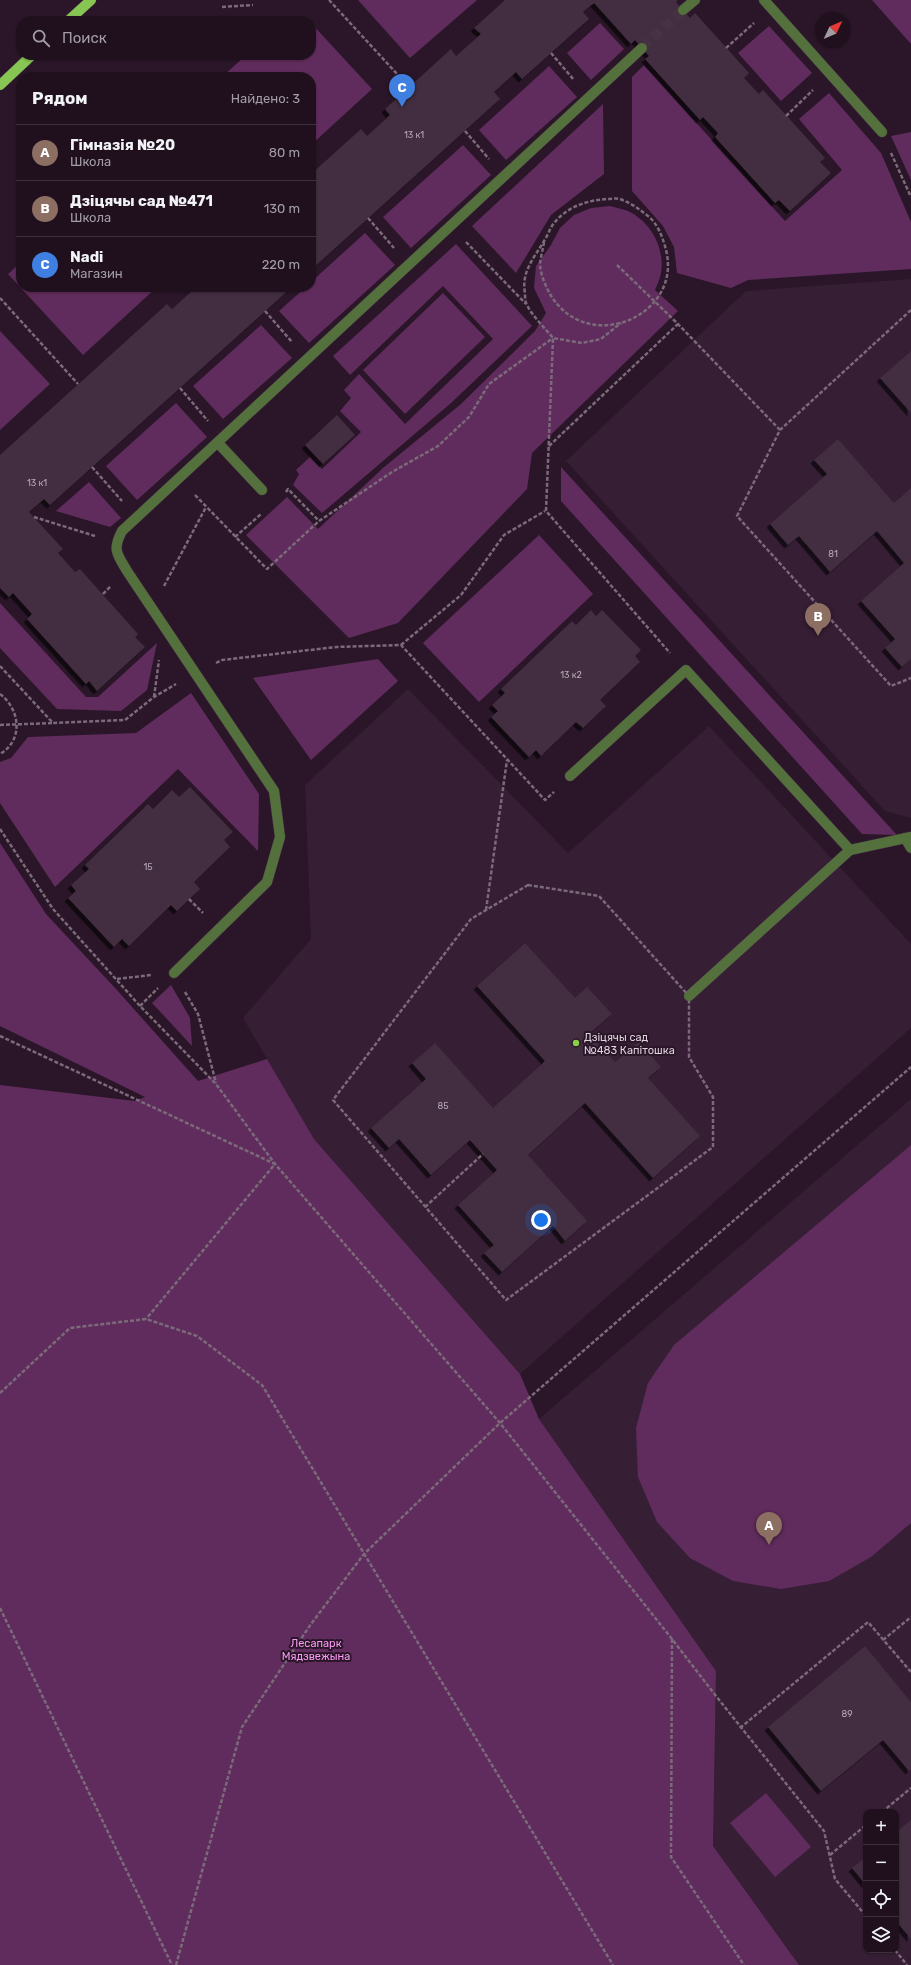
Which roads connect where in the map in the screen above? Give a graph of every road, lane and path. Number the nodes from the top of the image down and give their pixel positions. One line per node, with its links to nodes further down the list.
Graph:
1 (91, 0): 8 (main road)
2 (329, 0): 15 (path)
3 (695, 0): 7 (lane)
4 (767, 3): 10 (path); 13 (lane)
5 (253, 5): 6 (path)
6 (222, 7)
7 (683, 10)
8 (73, 16)
9 (642, 48): 16 (lane)
10 (726, 48)
11 (551, 53): 16 (path)
12 (27, 60): 14 (main road)
13 (830, 74): 17 (path); 19 (lane)
14 (0, 85)
15 (409, 87)
16 (589, 98): 20 (lane)
17 (786, 116)
18 (465, 131): 20 (path)
19 (882, 132): 21 (path)
20 (504, 177): 25 (lane)
21 (911, 197)
22 (368, 218): 25 (path)
23 (462, 238): 29 (path)
24 (544, 242): 28 (path); 29 (path); 32 (path)
25 (409, 265): 35 (lane)
26 (617, 265): 28 (path)
27 (0, 298): 36 (path)
28 (655, 302): 32 (path); 33 (path)
29 (526, 305): 34 (path)
30 (911, 310): 38 (path)
31 (265, 311): 35 (path)
32 (621, 323): 34 (path)
33 (678, 324): 38 (path); 40 (path)
34 (554, 338): 40 (path); 48 (path)
35 (307, 360): 39 (lane)
36 (78, 384)
37 (180, 388): 39 (path)
38 (780, 430): 56 (path)
39 (221, 440): 42 (lane); 47 (lane)
40 (548, 446): 44 (path)
41 (92, 467): 47 (path)
42 (262, 490)
43 (283, 494): 48 (path)
44 (546, 511): 52 (path); 55 (path)
45 (261, 513): 49 (path)
46 (34, 517): 50 (path)
47 (137, 518): 50 (lane)
48 (319, 521): 49 (path)
49 (235, 537): 51 (path)
50 (116, 542): 51 (lane)
51 (153, 608): 70 (lane)
52 (401, 645): 53 (path); 63 (path)
53 (222, 660)
54 (0, 666): 60 (path)
55 (686, 670): 64 (lane); 68 (lane)
56 (911, 678)
57 (0, 694): 59 (path)
58 (154, 697): 60 (path)
59 (17, 723): 60 (path); 61 (path); 62 (path)
60 (57, 723)
61 (0, 725)
62 (0, 754)
63 (507, 760): 64 (path); 69 (path)
64 (570, 776)
65 (0, 829): 71 (path)
66 (908, 837): 67 (lane); 68 (lane)
67 (911, 848)
68 (850, 850): 72 (lane)
69 (486, 910): 72 (path); 79 (path)
70 (174, 973): 71 (path); 73 (path); 76 (path)
71 (116, 979): 73 (path)
72 (689, 996): 79 (path)
73 (140, 1006): 76 (path)
74 (0, 1036): 78 (path)
75 (911, 1067): 82 (path)
76 (216, 1084): 78 (path)
77 (483, 1154): 79 (path)
78 (275, 1164): 80 (path); 82 (path)
79 (425, 1207)
80 (146, 1318): 81 (path); 83 (path)
81 (0, 1393)
82 (500, 1423): 83 (path); 86 (path)
83 (364, 1554): 97 (path); 98 (path)
84 (0, 1608): 96 (path)
85 (911, 1617): 87 (path)
86 (672, 1639): 89 (path); 99 (path)
87 (884, 1640): 88 (path); 89 (path)
88 (911, 1672)
89 (740, 1728): 93 (path)
90 (911, 1788): 91 (path)
91 (886, 1809)
92 (863, 1828): 93 (path)
93 (830, 1856): 94 (path)
94 (863, 1912)
95 (897, 1953): 100 (path)
96 (172, 1965)
97 (176, 1965)
98 (613, 1965)
99 (744, 1965)
100 (907, 1965)

